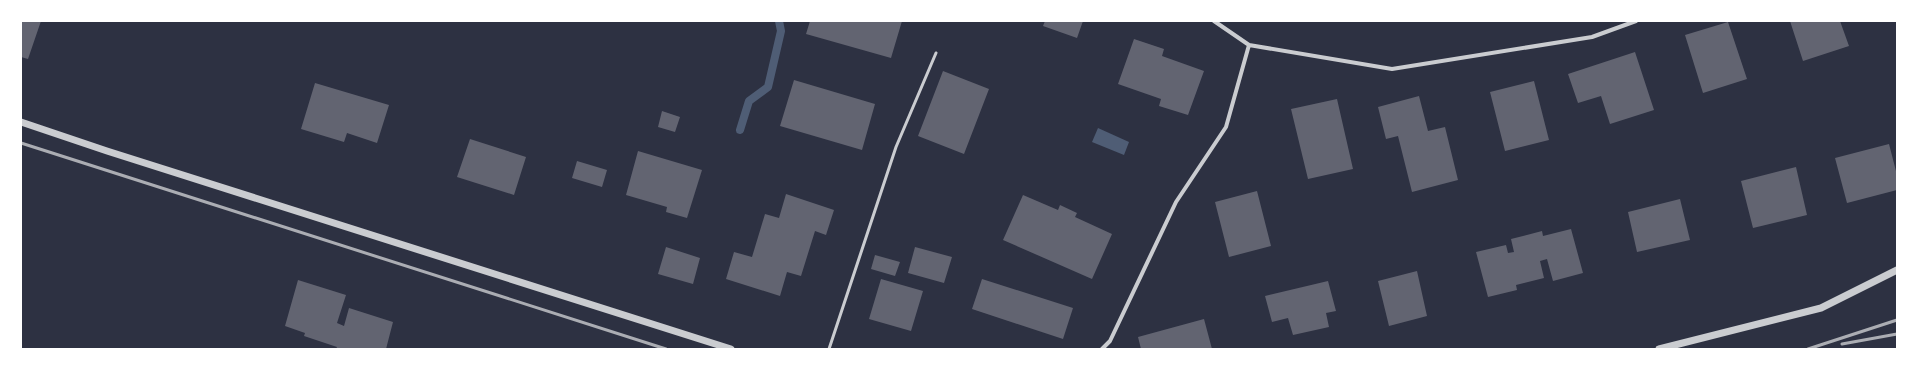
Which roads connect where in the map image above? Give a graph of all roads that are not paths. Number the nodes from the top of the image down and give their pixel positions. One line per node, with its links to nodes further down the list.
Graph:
1 (1214, 21): 3 (street)
2 (1636, 21): 3 (street)
3 (1249, 46): 9 (street)
4 (936, 53): 8 (lane)
5 (21, 122): 7 (street)
6 (1897, 270): 10 (street)
7 (731, 349)
8 (830, 349)
9 (1102, 349)
10 (1659, 349)

